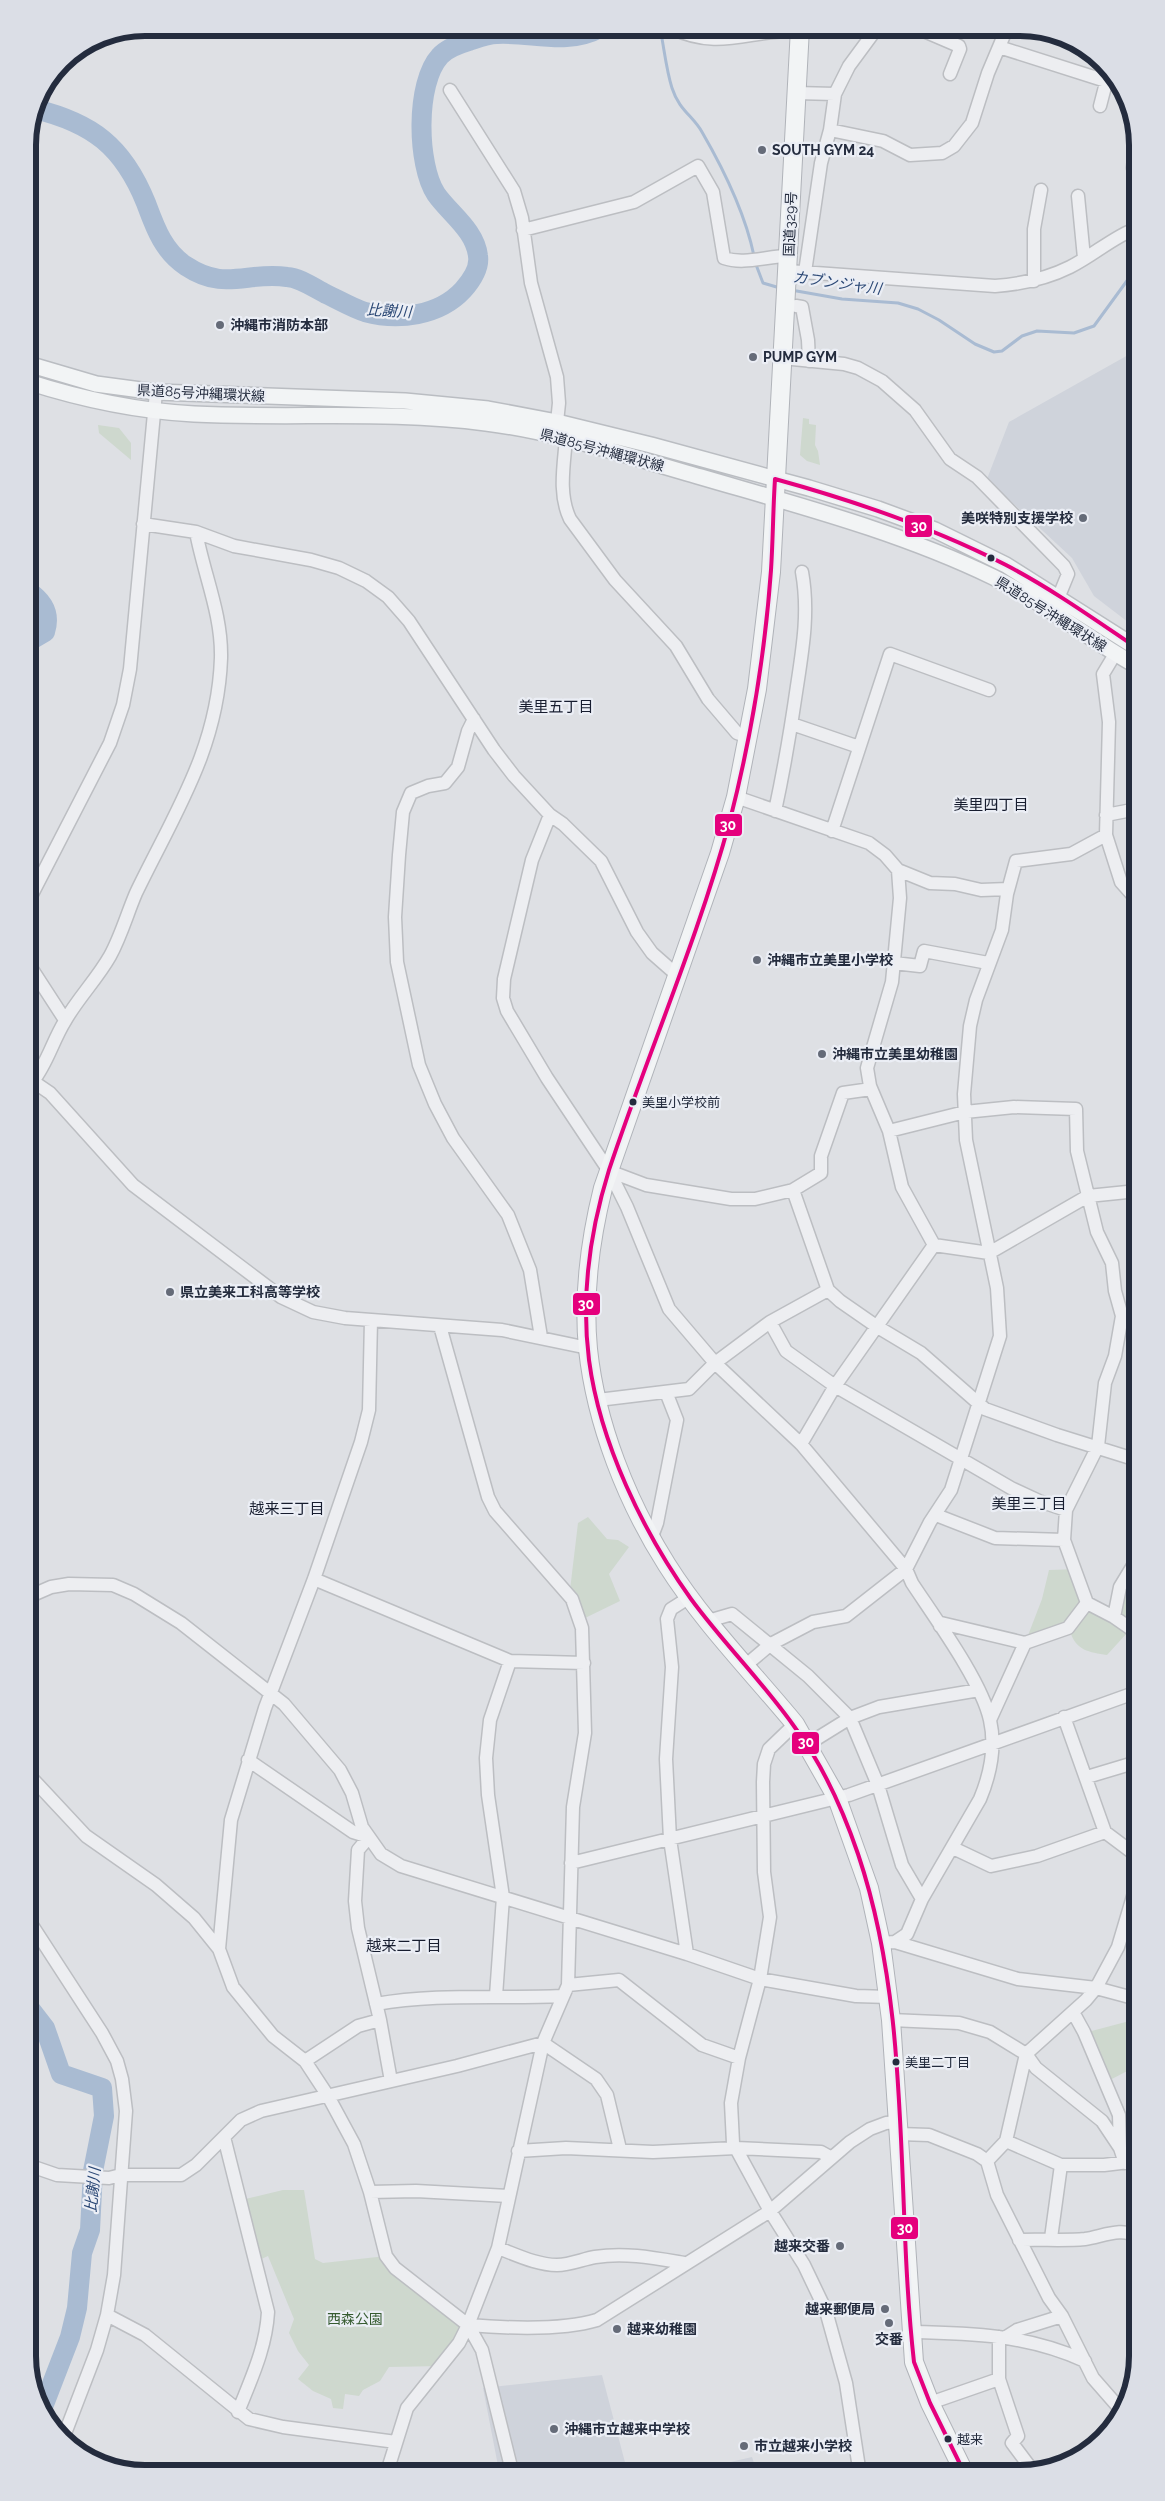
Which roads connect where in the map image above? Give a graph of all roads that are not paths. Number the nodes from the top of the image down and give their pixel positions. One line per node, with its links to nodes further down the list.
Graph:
1 (701, 36): 2 (street)
2 (744, 36)
3 (800, 36): 12 (highway, 国道329号)
4 (871, 36): 13 (street)
5 (936, 36): 8 (street)
6 (1004, 36): 7 (street)
7 (999, 47): 9 (street); 15 (street)
8 (950, 74)
9 (1105, 77)
10 (1107, 80): 14 (street)
11 (450, 90): 18 (street)
12 (796, 93): 13 (street); 21 (highway, 国道329号)
13 (835, 94): 15 (street)
14 (1100, 106)
15 (830, 130): 21 (street)
16 (1041, 190): 22 (street)
17 (1078, 196): 20 (street)
18 (524, 230): 21 (street); 30 (street)
19 (1129, 231): 20 (street)
20 (1084, 258): 22 (street)
21 (792, 269): 22 (street); 23 (highway, 国道329号)
22 (1034, 281)
23 (791, 303): 24 (highway, 国道329号); 25 (street)
24 (782, 358): 25 (street); 32 (highway, 国道329号)
25 (809, 361): 37 (street)
26 (36, 366): 28 (main road, 県道85号沖縄環状線)
27 (36, 384): 29 (main road, 県道85号沖縄環状線)
28 (156, 392): 29 (street); 30 (main road, 県道85号沖縄環状線)
29 (154, 410): 31 (main road, 県道85号沖縄環状線); 34 (street)
30 (557, 422): 32 (main road, 県道85号沖縄環状線)
31 (566, 438): 33 (main road, 県道85号沖縄環状線); 44 (street)
32 (775, 479): 33 (highway, 国道329号); 37 (main road, 県道85号沖縄環状線)
33 (774, 499): 39 (main road, 県道85号沖縄環状線); 44 (highway, 国道329号)
34 (143, 524): 35 (street); 54 (street)
35 (196, 532): 42 (street); 61 (street)
36 (802, 572): 43 (street)
37 (1059, 596): 38 (main road, 県道85号沖縄環状線)
38 (1129, 642)
39 (1115, 654): 40 (main road, 県道85号沖縄環状線); 50 (street)
40 (1129, 661)
41 (989, 690): 45 (street)
42 (474, 719): 49 (street); 78 (street)
43 (792, 724): 45 (street); 47 (street)
44 (748, 737): 46 (highway, 国道329号)
45 (859, 748): 51 (street)
46 (736, 797): 47 (street); 60 (highway, 国道329号)
47 (775, 810): 51 (street)
48 (1129, 811): 50 (street)
49 (550, 815): 60 (street); 67 (street)
50 (1106, 815): 52 (street)
51 (832, 831): 53 (street)
52 (1106, 835): 55 (street); 56 (street)
53 (898, 870): 55 (street); 57 (street)
54 (36, 887)
55 (1008, 889): 58 (street)
56 (1129, 890)
57 (894, 963): 58 (street); 64 (street)
58 (988, 963): 65 (street)
59 (36, 975): 61 (street)
60 (677, 975): 67 (highway, 国道329号)
61 (65, 1020): 62 (street)
62 (36, 1070)
63 (36, 1084): 74 (street)
64 (871, 1089): 66 (street); 68 (street)
65 (965, 1112): 66 (street); 70 (street); 72 (street)
66 (888, 1131): 71 (street)
67 (609, 1170): 68 (street); 79 (highway, 国道329号); 80 (street)
68 (793, 1190): 73 (street)
69 (1129, 1191): 70 (street)
70 (1088, 1196): 72 (street); 86 (street)
71 (934, 1245): 72 (street); 77 (street)
72 (989, 1253): 84 (street)
73 (828, 1290): 75 (street); 77 (street)
74 (372, 1320): 76 (street); 95 (street)
75 (770, 1322): 80 (street); 81 (street)
76 (440, 1326): 78 (street); 106 (street)
77 (876, 1326): 81 (street); 84 (street)
78 (541, 1337): 79 (street)
79 (588, 1348): 83 (highway, 国道329号)
80 (715, 1363): 82 (street); 85 (street)
81 (834, 1386): 85 (street); 88 (street)
82 (666, 1392): 83 (street); 91 (street)
83 (598, 1400): 91 (highway, 国道329号)
84 (978, 1405): 86 (street); 88 (street)
85 (801, 1444): 93 (street)
86 (1098, 1446): 87 (street); 89 (street)
87 (1129, 1457)
88 (961, 1458): 89 (street); 90 (street)
89 (1066, 1510): 92 (street)
90 (936, 1515): 92 (street); 93 (street)
91 (652, 1539): 97 (highway, 国道329号)
92 (1064, 1540): 98 (street)
93 (906, 1569): 101 (street); 104 (street)
94 (1129, 1573): 99 (street)
95 (314, 1579): 105 (street); 109 (street)
96 (36, 1593): 109 (street)
97 (690, 1597): 100 (highway, 国道329号); 126 (street)
98 (1087, 1603): 99 (street); 103 (street)
99 (1114, 1617): 102 (street)
100 (708, 1620): 104 (street); 107 (highway, 国道329号)
101 (940, 1626): 103 (street); 108 (street)
102 (1129, 1627)
103 (1025, 1643): 113 (street)
104 (771, 1644): 107 (street); 112 (street)
105 (510, 1661): 106 (street); 130 (street)
106 (584, 1663): 129 (street)
107 (746, 1665): 114 (highway, 国道329号)
108 (979, 1690): 112 (street); 113 (street)
109 (272, 1693): 117 (street); 125 (street)
110 (1129, 1695): 111 (street)
111 (1064, 1717): 115 (street); 119 (street)
112 (850, 1718): 116 (street); 121 (street)
113 (990, 1720): 115 (street)
114 (795, 1724): 116 (highway, 国道329号); 123 (street)
115 (992, 1742): 121 (street); 128 (street)
116 (808, 1744): 122 (highway, 国道329号)
117 (248, 1760): 125 (street); 136 (street)
118 (1129, 1765): 119 (street)
119 (1087, 1777): 124 (street)
120 (36, 1783): 136 (street)
121 (878, 1786): 122 (street); 131 (street)
122 (837, 1798): 123 (street); 135 (highway, 国道329号)
123 (764, 1815): 126 (street); 138 (street)
124 (1105, 1832): 127 (street); 128 (street)
125 (370, 1837): 130 (street); 144 (street)
126 (670, 1839): 129 (street); 137 (street)
127 (1129, 1847)
128 (953, 1848): 131 (street)
129 (571, 1863): 133 (street)
130 (503, 1898): 133 (street); 141 (street)
131 (922, 1900): 135 (street)
132 (1129, 1912): 139 (street)
133 (571, 1918): 137 (street); 140 (street)
134 (36, 1931): 167 (street)
135 (888, 1943): 139 (street); 142 (highway, 国道329号)
136 (219, 1949): 151 (street)
137 (687, 1954): 138 (street)
138 (760, 1979): 142 (street); 150 (street)
139 (1096, 1988): 143 (street); 145 (street)
140 (564, 1991): 141 (street); 148 (street); 150 (street)
141 (496, 1996): 144 (street)
142 (888, 1997): 147 (highway, 国道329号)
143 (1129, 1997)
144 (376, 2004): 146 (street)
145 (1072, 2012): 149 (street); 158 (street)
146 (380, 2020): 151 (street); 152 (street)
147 (891, 2020): 149 (street); 154 (highway, 国道329号)
148 (544, 2043): 152 (street); 159 (street); 160 (street)
149 (1026, 2054): 156 (street); 158 (street)
150 (739, 2058): 157 (street)
151 (305, 2061): 153 (street)
152 (391, 2081): 153 (street)
153 (328, 2096): 155 (street); 168 (street)
154 (898, 2128): 161 (street); 163 (street); 179 (highway, 国道329号)
155 (224, 2136): 167 (street); 185 (street)
156 (1006, 2142): 163 (street); 165 (street)
157 (736, 2148): 159 (street); 161 (street); 170 (street)
158 (1120, 2148): 162 (street)
159 (620, 2149): 160 (street)
160 (518, 2151): 169 (street)
161 (830, 2157): 170 (street)
162 (1129, 2159)
163 (987, 2162): 173 (street)
164 (1129, 2162): 165 (street)
165 (1061, 2165): 172 (street)
166 (36, 2168): 167 (street)
167 (115, 2177): 176 (street)
168 (370, 2192): 169 (street); 178 (street)
169 (508, 2196): 174 (street)
170 (770, 2210): 175 (street); 190 (street)
171 (1129, 2233): 172 (street)
172 (1051, 2238): 173 (street)
173 (1019, 2240): 177 (street)
174 (498, 2248): 175 (street); 178 (street)
175 (684, 2263): 178 (street)
176 (107, 2315): 185 (street); 186 (street)
177 (1062, 2316): 180 (street); 181 (street)
178 (468, 2325): 187 (street); 189 (street)
179 (911, 2332): 180 (street); 183 (highway, 国道329号)
180 (1002, 2337): 181 (street); 182 (street)
181 (1085, 2361): 184 (street)
182 (1000, 2379): 183 (street); 192 (street)
183 (930, 2403): 191 (highway, 国道329号)
184 (1116, 2405)
185 (238, 2412): 187 (street)
186 (66, 2431)
187 (396, 2442): 188 (street)
188 (389, 2465)
189 (511, 2465)
190 (859, 2465)
191 (961, 2465)
192 (1028, 2465)

